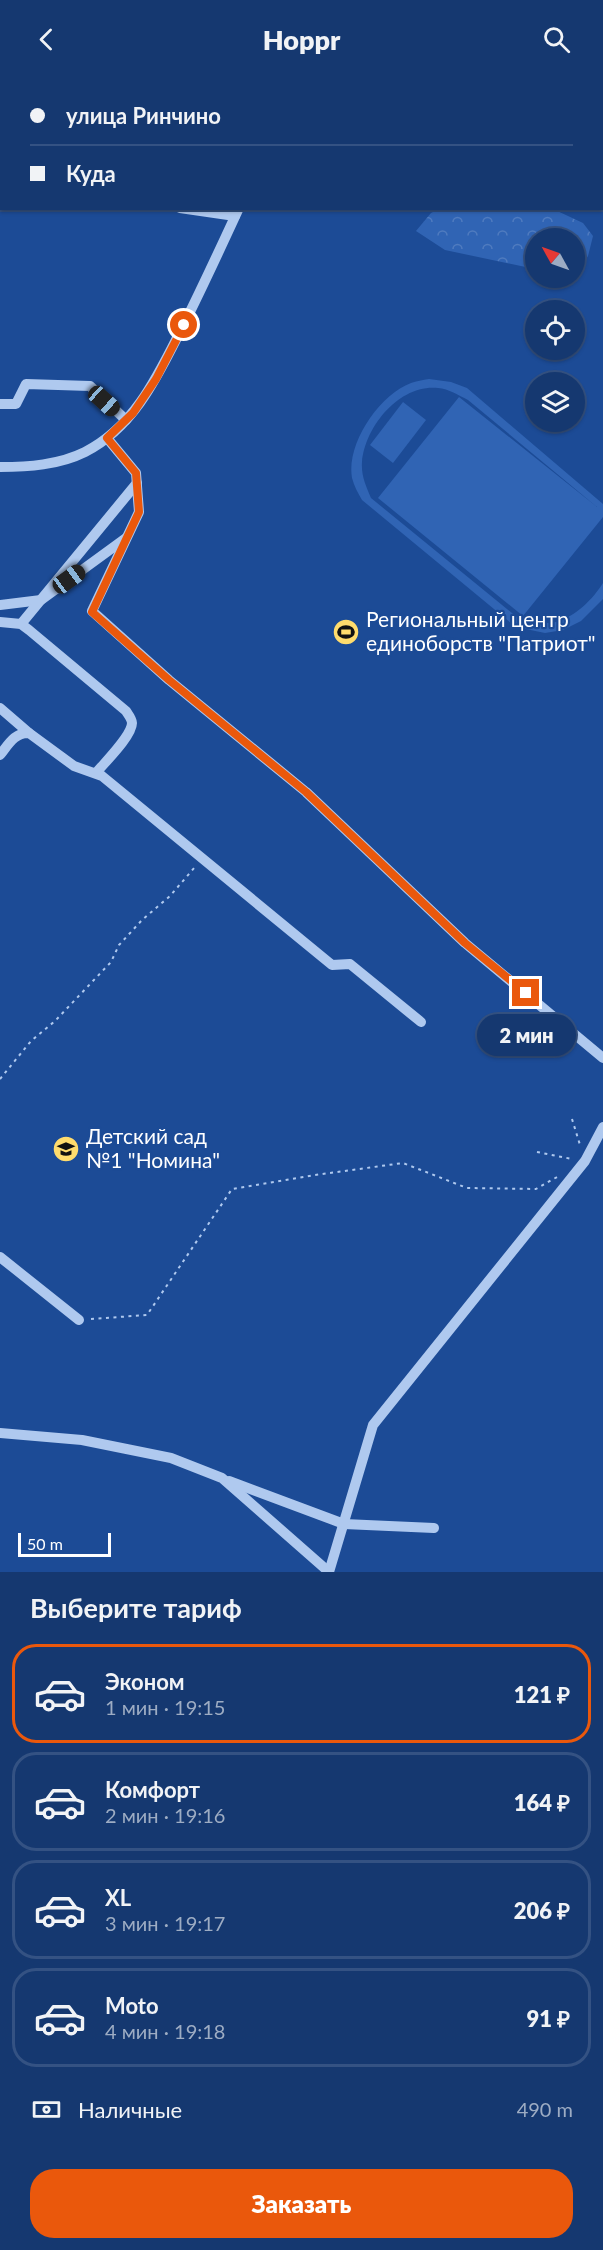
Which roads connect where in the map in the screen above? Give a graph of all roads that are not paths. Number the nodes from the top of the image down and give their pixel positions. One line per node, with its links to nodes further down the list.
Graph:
1 (208, 210): 2 (street)
2 (237, 212): 4 (street)
3 (0, 404): 4 (street)
4 (126, 420): 5 (street)
5 (107, 438): 6 (street); 7 (street)
6 (0, 467)
7 (136, 483): 8 (street); 9 (street)
8 (128, 536): 9 (street); 18 (street)
9 (41, 600): 10 (street); 12 (street)
10 (0, 605)
11 (0, 622): 12 (street)
12 (21, 624): 16 (street)
13 (0, 708): 14 (street)
14 (29, 732): 15 (street); 16 (street)
15 (0, 755)
16 (96, 773): 17 (street)
17 (420, 1022)
18 (603, 1058)
19 (603, 1127): 24 (street)
20 (0, 1257): 21 (street)
21 (79, 1320)
22 (0, 1433): 23 (street)
23 (222, 1478): 24 (street); 26 (street)
24 (344, 1524): 25 (street); 26 (street)
25 (434, 1528)
26 (329, 1572)

